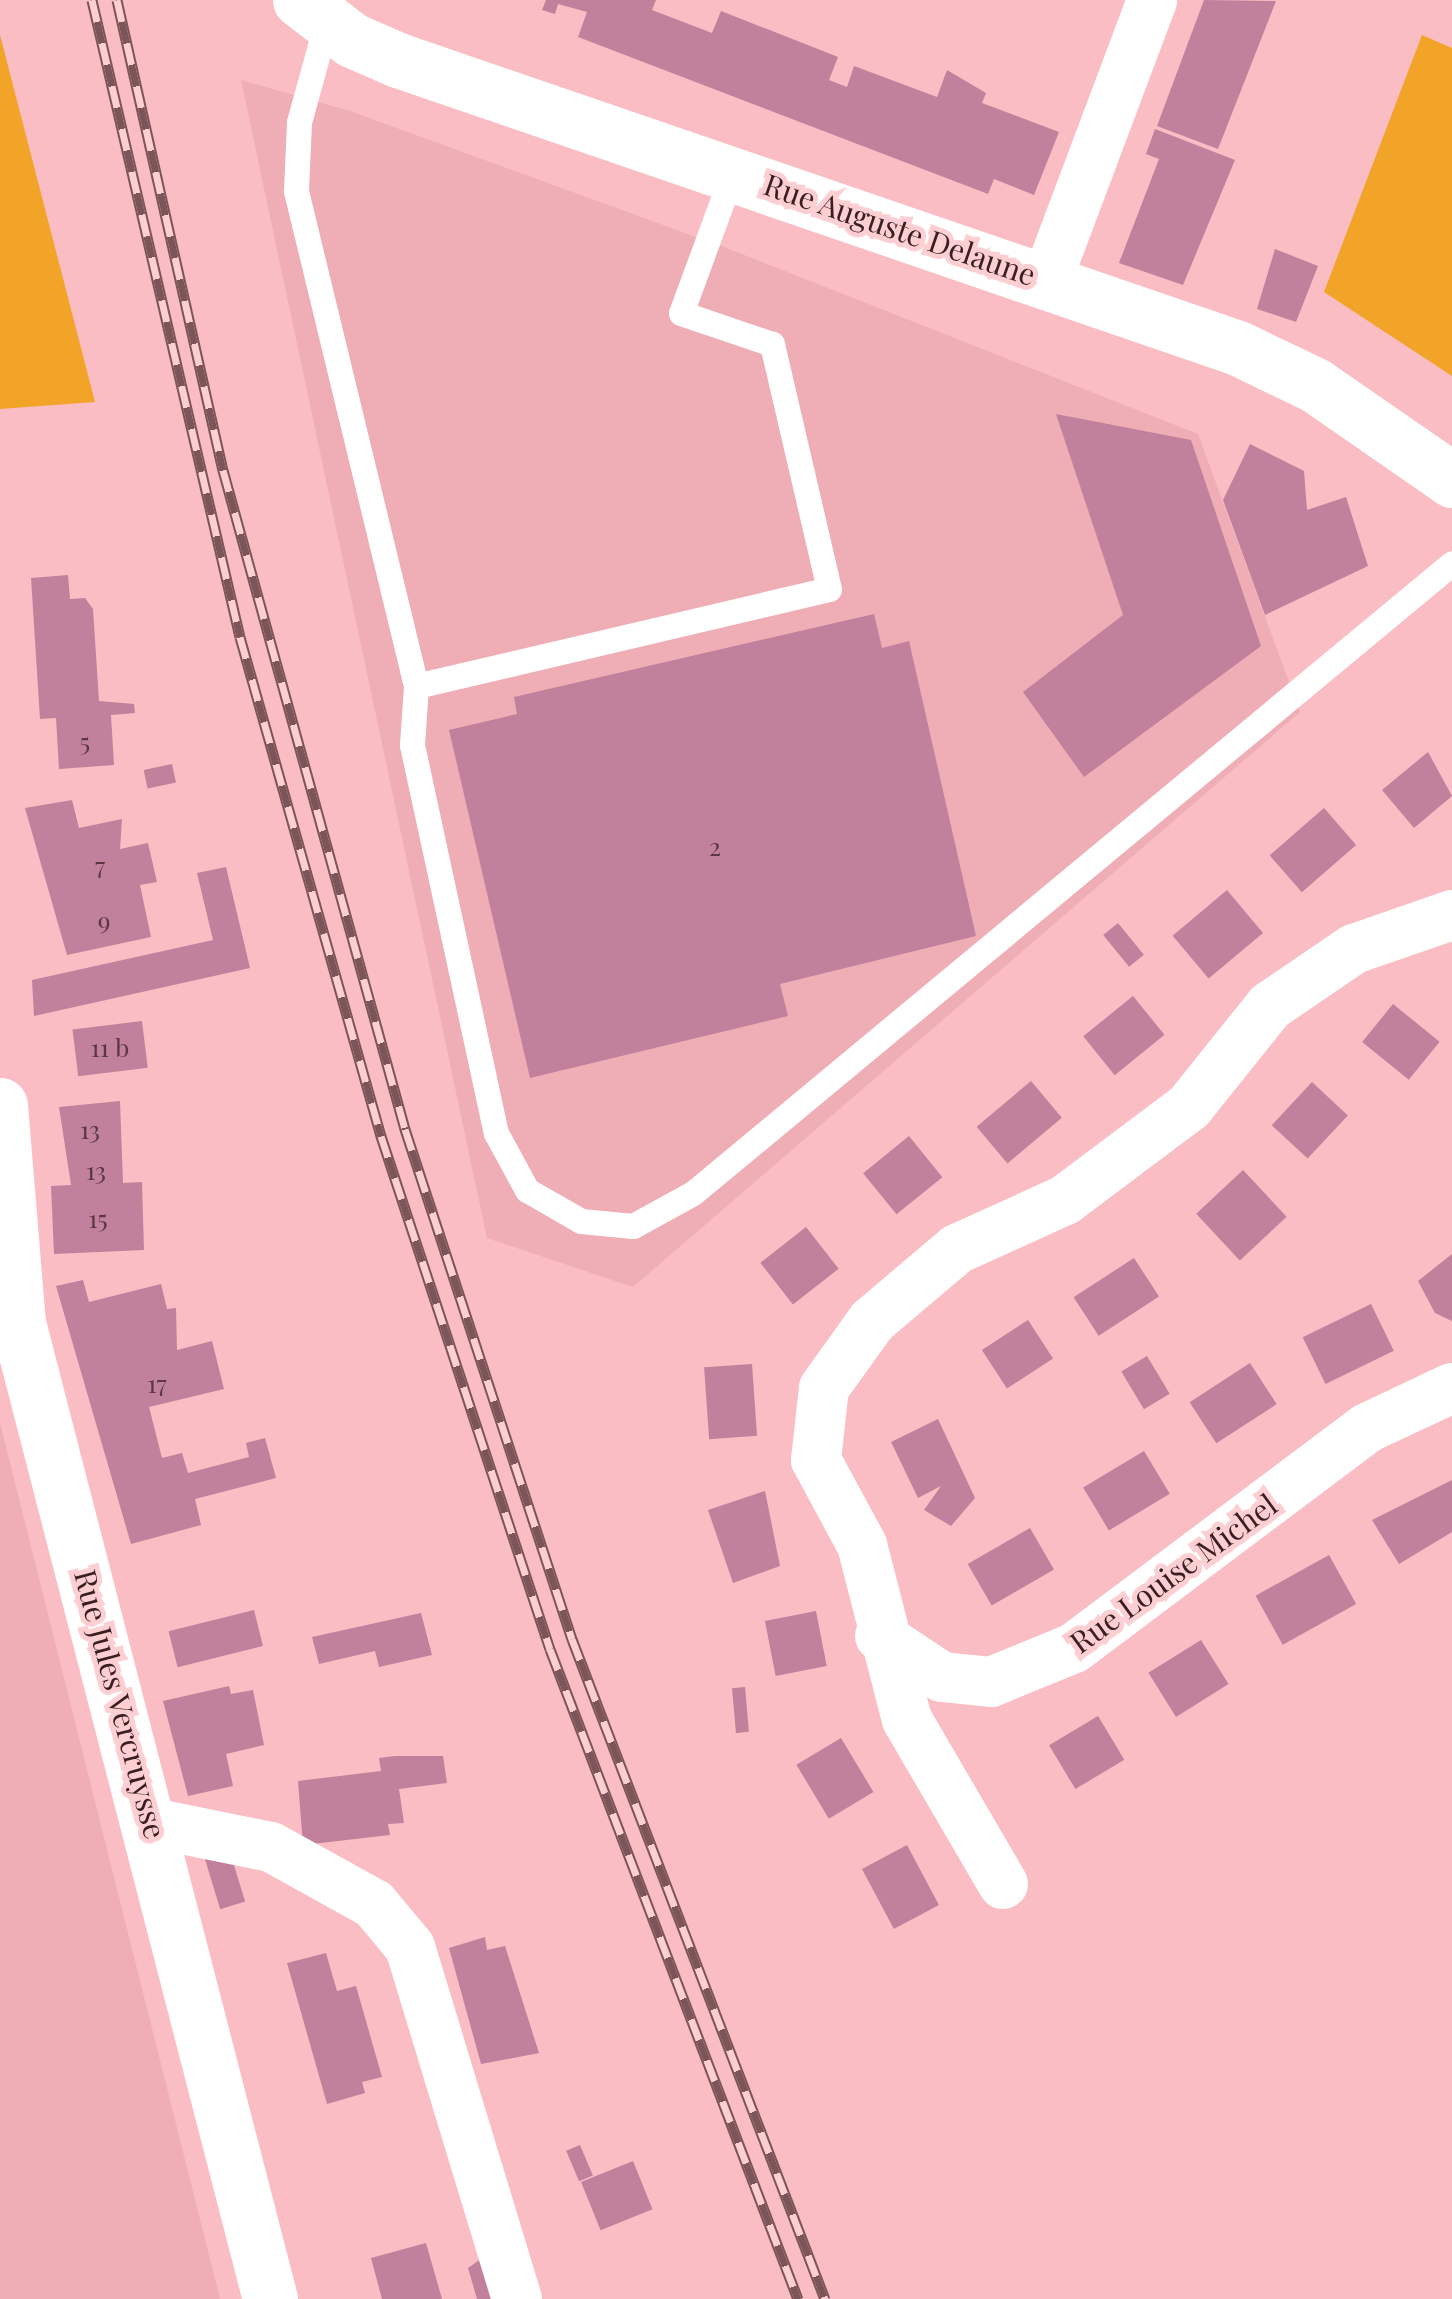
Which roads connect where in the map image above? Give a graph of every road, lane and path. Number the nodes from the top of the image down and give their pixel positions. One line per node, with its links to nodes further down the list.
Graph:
1 (1152, 0): 4 (street)
2 (313, 12): 3 (street, Rue Auguste Delaune); 7 (lane)
3 (732, 172): 4 (street, Rue Auguste Delaune); 7 (lane)
4 (1047, 280): 5 (street, Rue Auguste Delaune)
5 (1452, 480)
6 (1452, 563): 7 (lane)
7 (416, 686)
8 (1451, 920): 11 (street)
9 (0, 1106): 12 (street, Rue Jules Vercruysse)
10 (1452, 1388): 11 (street, Rue Louise Michel)
11 (880, 1636): 13 (street)
12 (152, 1823): 14 (street, Rue Jules Vercruysse); 15 (street)
13 (1002, 1884)
14 (270, 2299)
15 (517, 2299)

